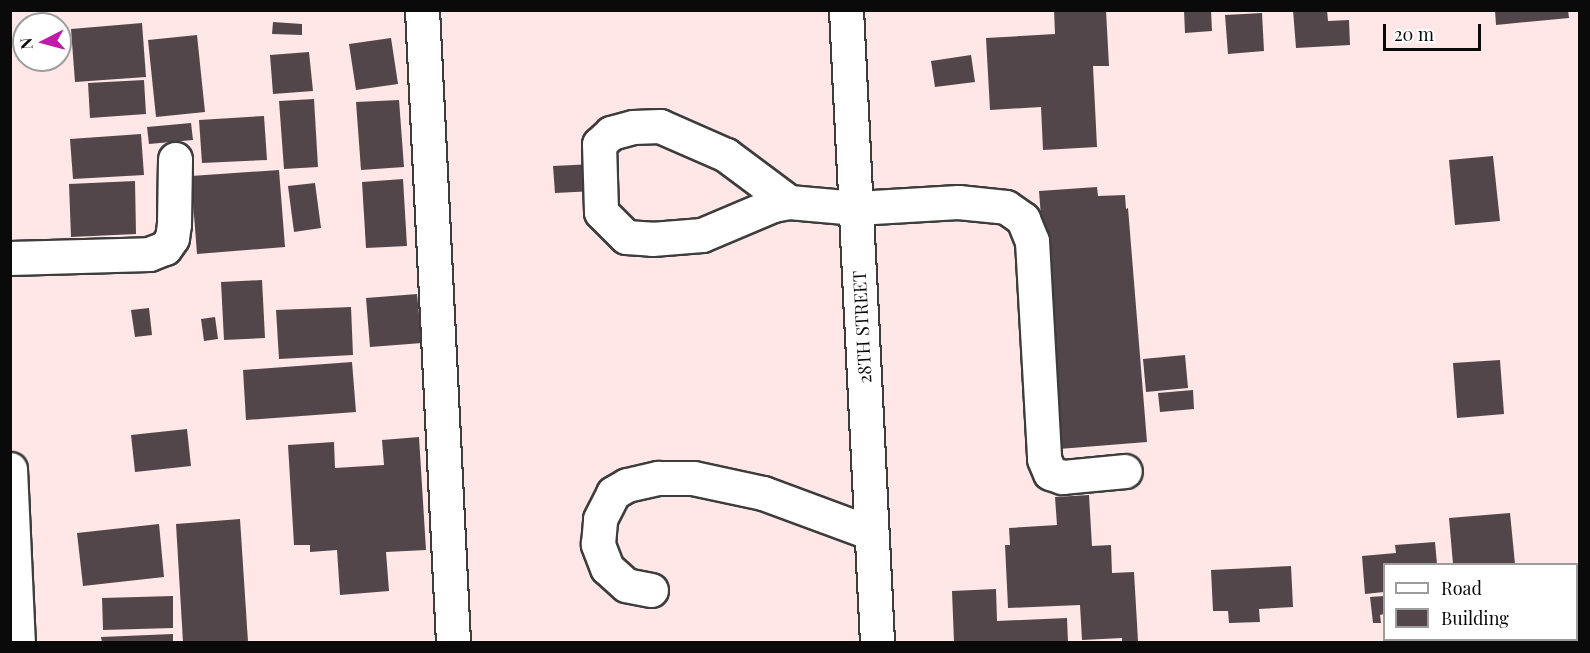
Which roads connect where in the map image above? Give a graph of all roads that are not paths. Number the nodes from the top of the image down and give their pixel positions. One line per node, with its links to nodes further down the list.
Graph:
1 (422, 10): 12 (street)
2 (846, 10): 5 (street, 28TH STREET)
3 (176, 159): 6 (street)
4 (789, 202): 4 (street); 5 (street)
5 (856, 208): 8 (street); 9 (street, 28TH STREET)
6 (10, 258)
7 (10, 469): 11 (street)
8 (1125, 471)
9 (872, 533): 10 (street); 13 (street, 28TH STREET)
10 (651, 591)
11 (18, 642)
12 (453, 642)
13 (877, 642)

